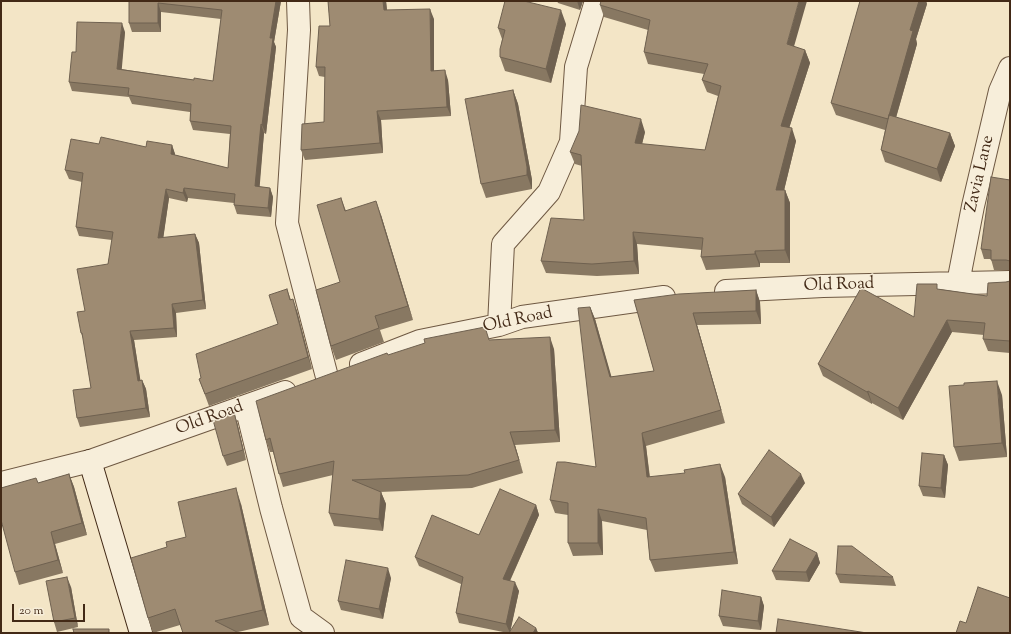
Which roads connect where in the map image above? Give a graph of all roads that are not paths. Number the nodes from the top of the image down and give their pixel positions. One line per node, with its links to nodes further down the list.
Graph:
1 (298, 1): 9 (street)
2 (596, 1): 8 (street)
3 (1010, 68): 5 (street, Zavia Lane)
4 (1010, 282): 5 (street, Old Road)
5 (958, 283): 6 (street, Old Road)
6 (705, 293)
7 (682, 294): 8 (street, Old Road)
8 (500, 324): 9 (street, Old Road)
9 (327, 377): 10 (street, Old Road)
10 (246, 406): 11 (street, Old Road); 14 (street)
11 (90, 461): 12 (street, Old Road); 13 (street)
12 (1, 483)
13 (141, 633)
14 (323, 633)

